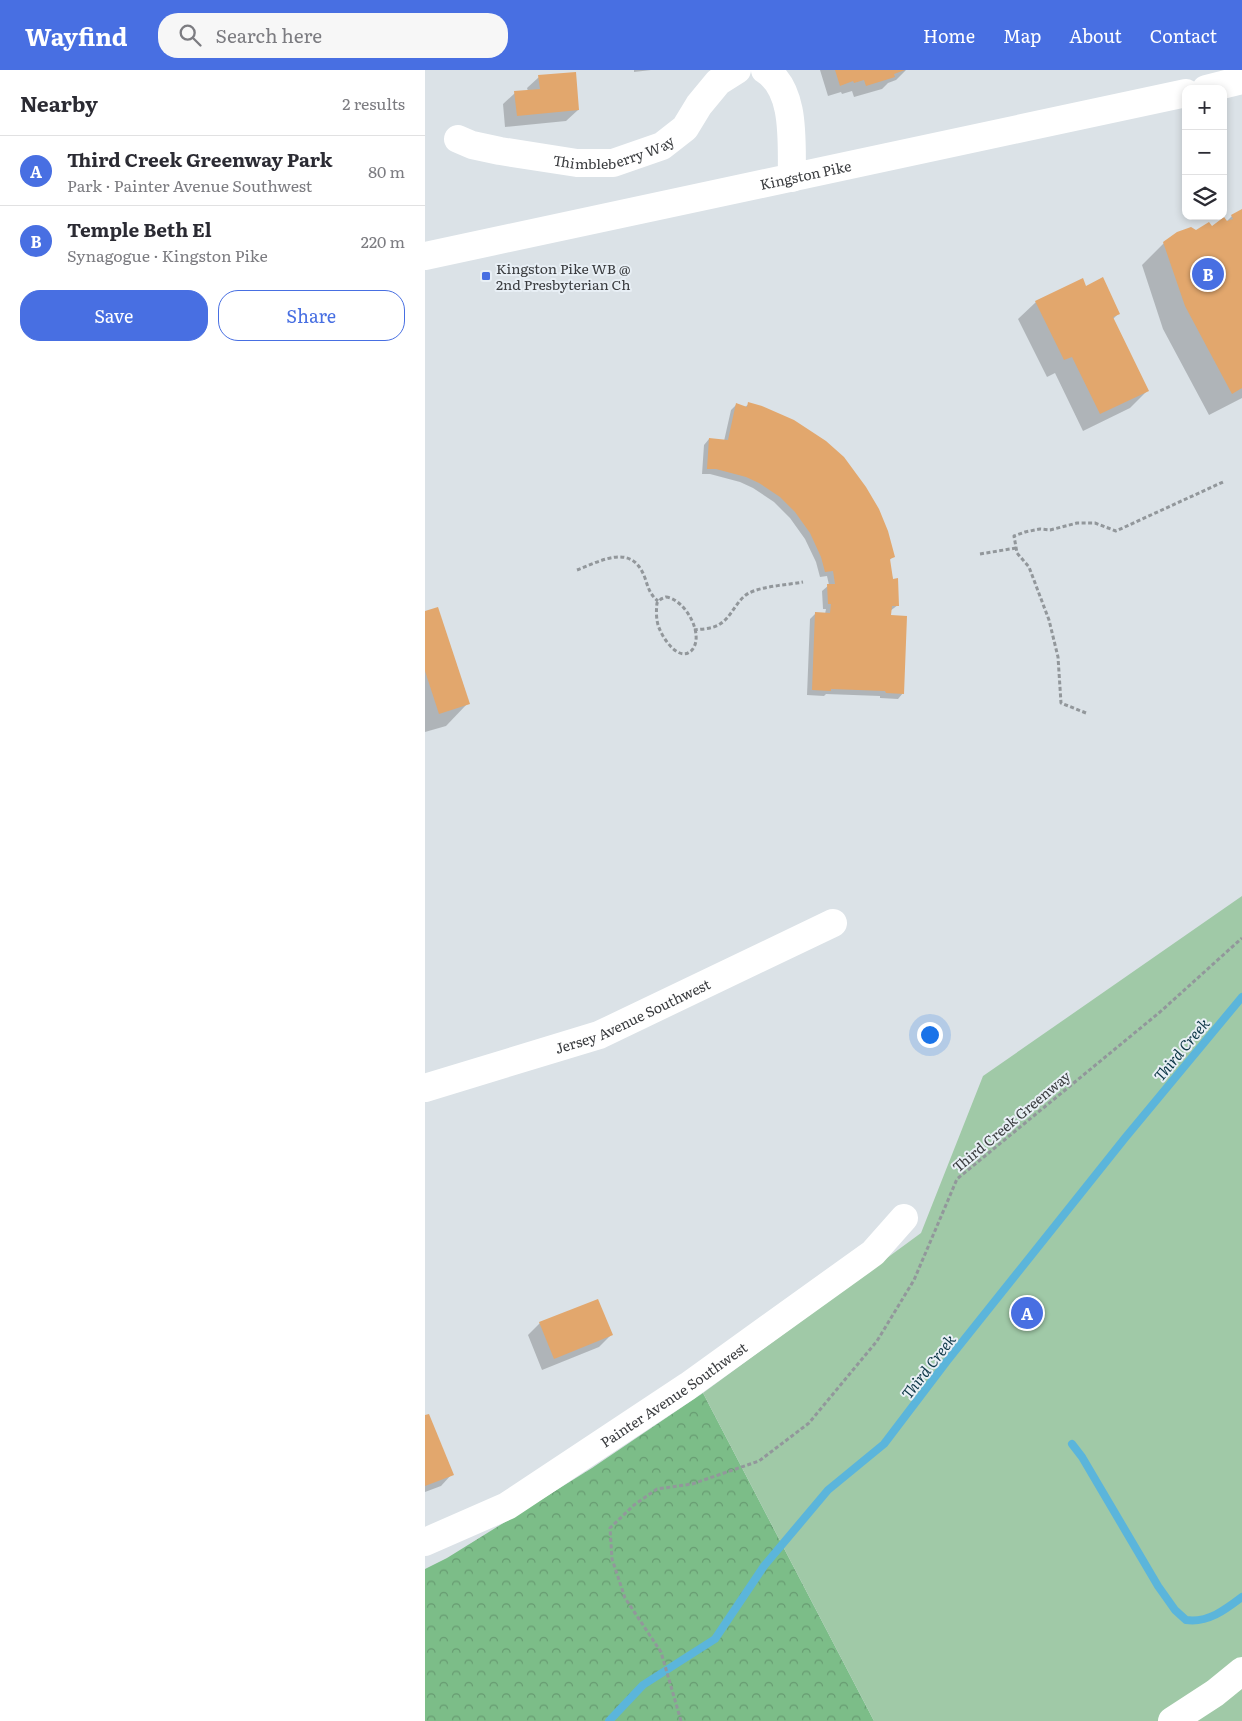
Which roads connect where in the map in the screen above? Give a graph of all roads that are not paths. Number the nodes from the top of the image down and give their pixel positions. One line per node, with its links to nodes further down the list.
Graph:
1 (737, 70): 6 (street, Thimbleberry Way)
2 (765, 70): 7 (street)
3 (1242, 80): 4 (street)
4 (1222, 85)
5 (1182, 94): 7 (street, Kingston Pike)
6 (458, 139)
7 (792, 178): 8 (street, Kingston Pike)
8 (425, 256)
9 (833, 923): 10 (street, Jersey Avenue Southwest)
10 (425, 1088)
11 (904, 1218): 12 (street, Painter Avenue Southwest)
12 (425, 1542)
13 (1242, 1671): 14 (street)
14 (1171, 1721)

